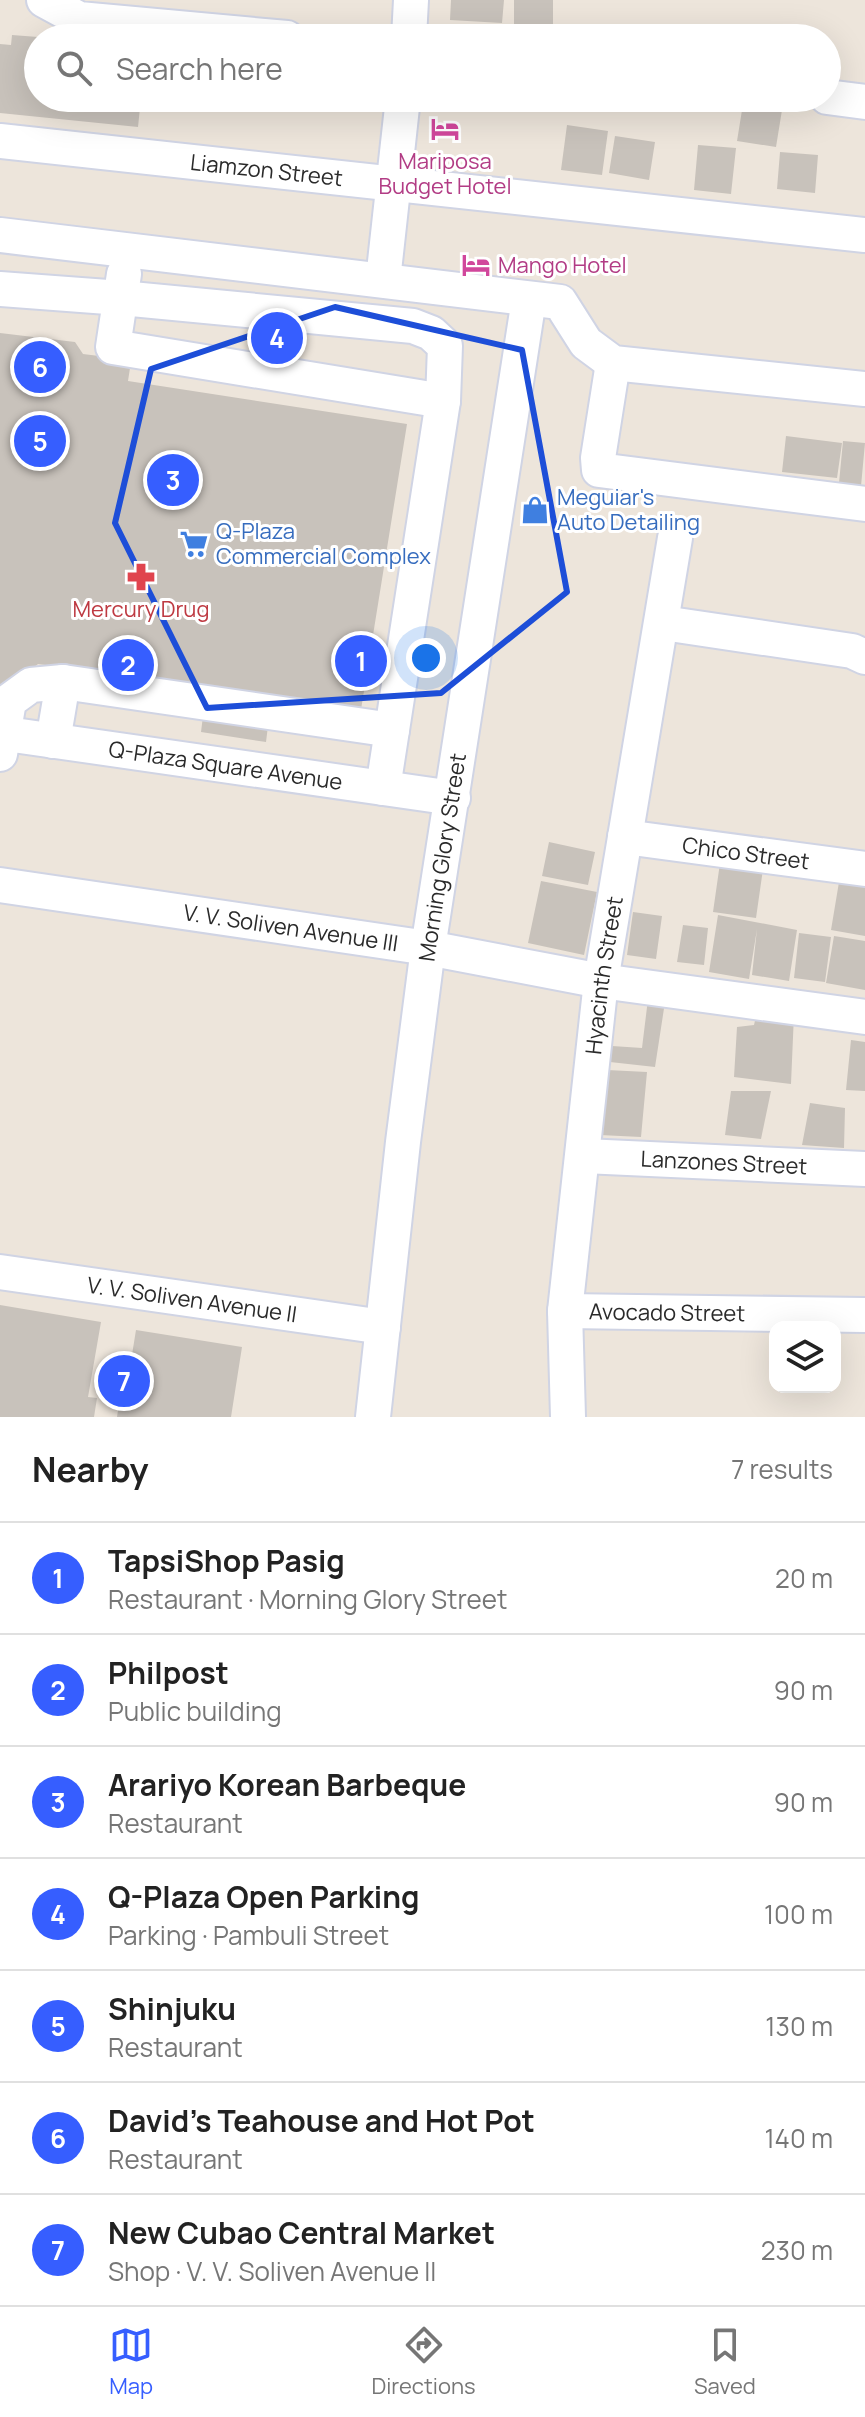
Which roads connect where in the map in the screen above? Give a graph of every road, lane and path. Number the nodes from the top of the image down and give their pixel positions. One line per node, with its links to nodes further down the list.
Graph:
1 (44, 0): 3 (street)
2 (411, 0): 4 (street)
3 (134, 24)
4 (410, 24)
5 (841, 99): 6 (street)
6 (865, 102)
7 (402, 112): 9 (street)
8 (0, 141): 9 (street, Liamzon Street)
9 (394, 182): 11 (street, Liamzon Street); 14 (street)
10 (0, 235): 12 (street)
11 (865, 235)
12 (70, 244): 13 (street); 16 (street)
13 (128, 250): 14 (street); 17 (street)
14 (383, 280): 18 (street)
15 (0, 289): 16 (street)
16 (60, 294): 17 (street)
17 (121, 298): 21 (street); 21 (street)
18 (529, 299): 19 (street); 31 (street, Morning Glory Street)
19 (613, 363): 20 (street); 22 (street)
20 (865, 389)
21 (443, 401): 27 (street)
22 (865, 504)
23 (675, 538): 24 (street, Hyacinth Street)
24 (663, 623): 25 (street); 32 (street, Hyacinth Street)
25 (865, 657)
26 (63, 682): 27 (street); 28 (street); 29 (street)
27 (392, 730): 30 (street)
28 (1, 740): 29 (street, Q-Plaza Square Avenue)
29 (53, 741): 30 (street, Q-Plaza Square Avenue)
30 (383, 788): 31 (street, Q-Plaza Square Avenue)
31 (453, 798): 35 (street, Morning Glory Street)
32 (625, 837): 33 (street, Chico Street); 36 (street, Hyacinth Street)
33 (865, 869)
34 (0, 885): 35 (street, V. V. Soliven Avenue III)
35 (428, 948): 36 (street, V. V. Soliven Avenue III); 43 (street, Morning Glory Street)
36 (601, 981): 37 (street, V. V. Soliven Avenue III); 38 (street, Hyacinth Street)
37 (865, 1017)
38 (584, 1156): 39 (street, Lanzones Street); 41 (street, Hyacinth Street)
39 (865, 1169)
40 (0, 1272): 43 (street, V. V. Soliven Avenue II)
41 (565, 1311): 42 (street, Avocado Street); 45 (street, Hyacinth Street)
42 (865, 1315)
43 (383, 1327): 44 (street, Morning Glory Street)
44 (373, 1417)
45 (568, 1417)

